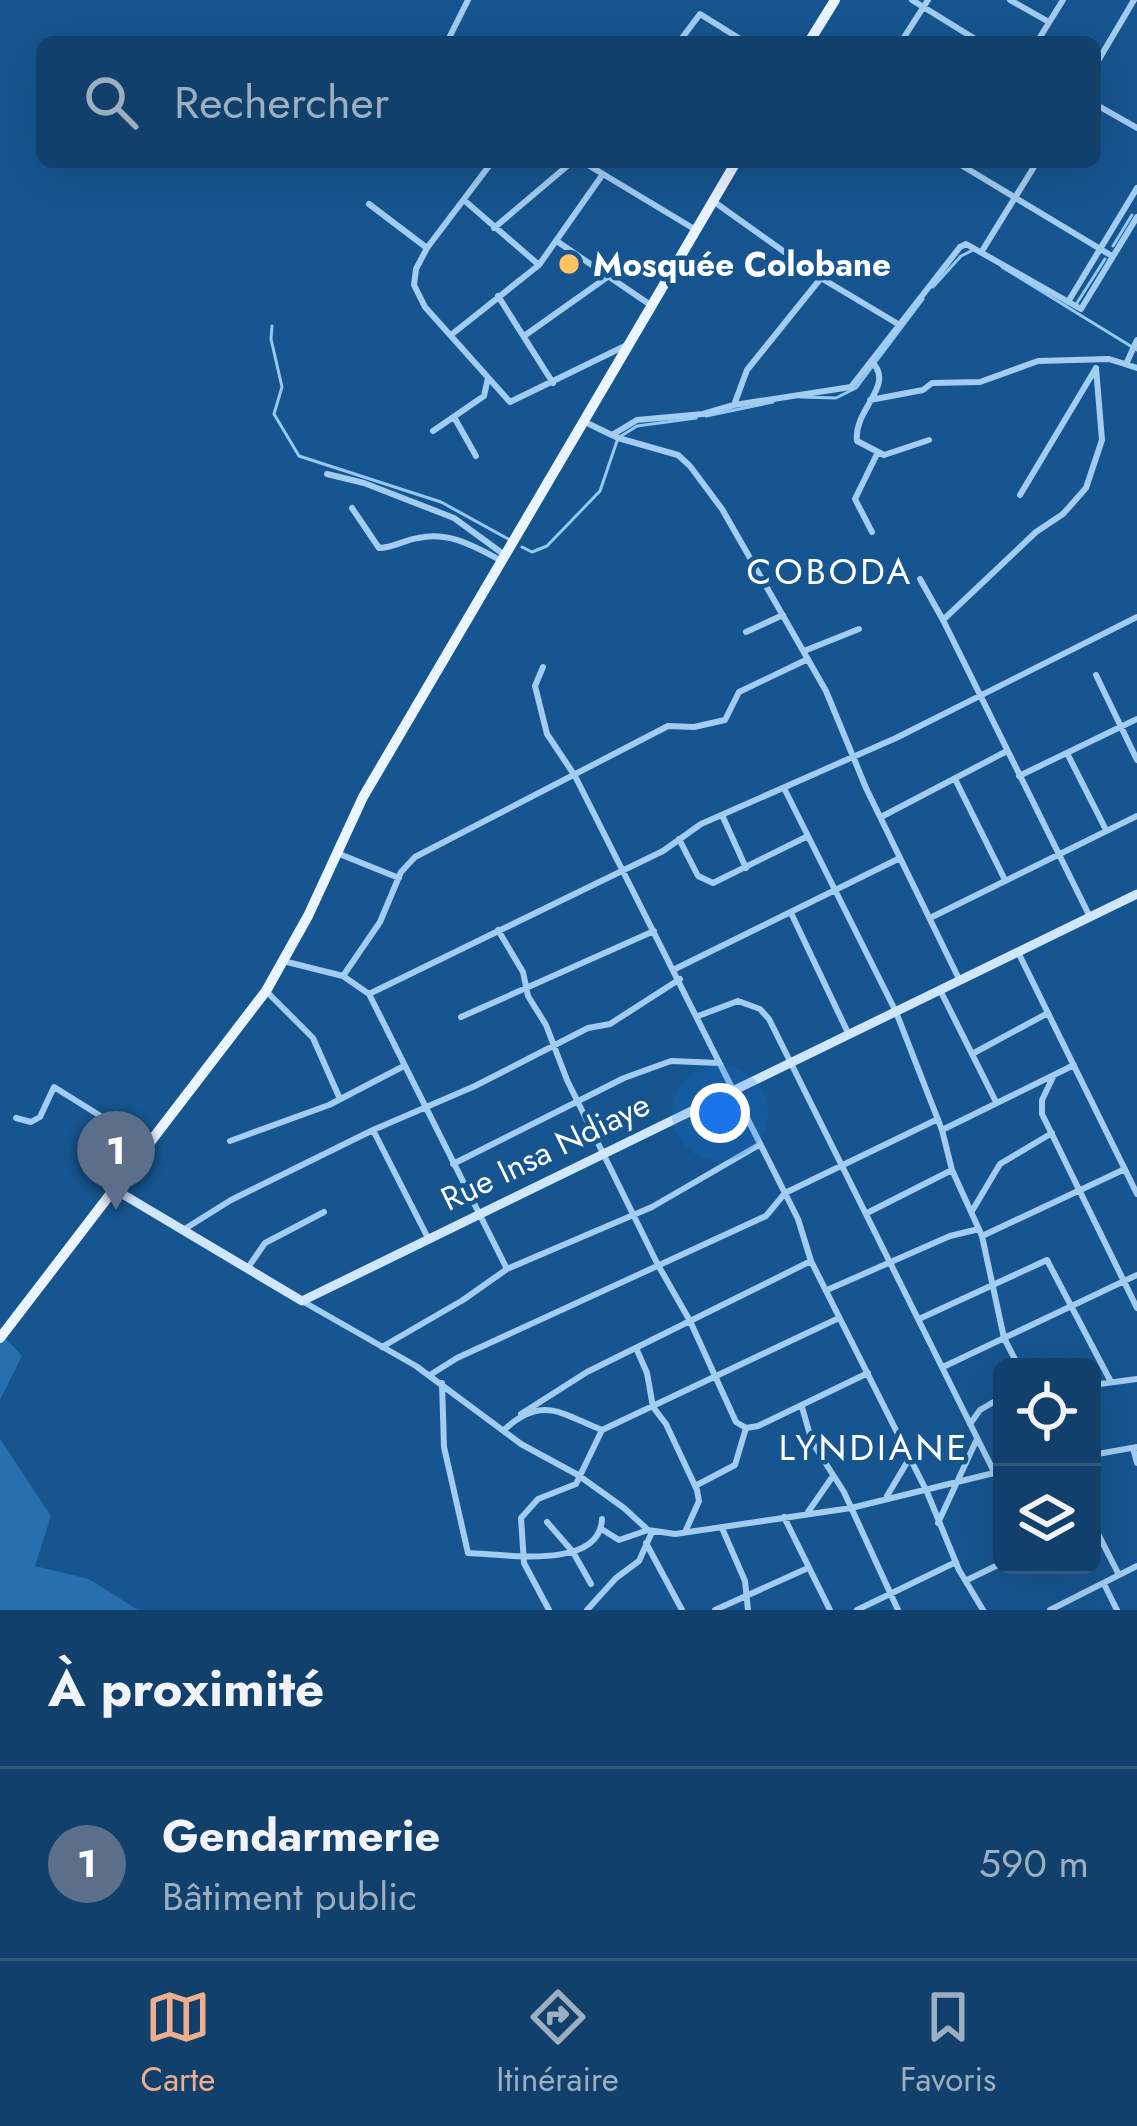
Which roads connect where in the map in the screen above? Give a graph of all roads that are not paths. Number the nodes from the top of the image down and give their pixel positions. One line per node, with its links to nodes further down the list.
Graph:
1 (468, 0): 9 (street)
2 (835, 0): 12 (main road)
3 (912, 0): 7 (street)
4 (1010, 0): 8 (street)
5 (1063, 0): 8 (street)
6 (1134, 0): 16 (street)
7 (926, 4): 13 (street); 14 (street)
8 (1049, 22): 15 (street)
9 (450, 36)
10 (684, 36): 11 (street)
11 (735, 36)
12 (813, 36)
13 (905, 36)
14 (971, 36)
15 (1041, 36)
16 (1101, 56)
17 (1101, 107): 18 (street)
18 (1137, 128)
19 (488, 168): 28 (street)
20 (565, 168): 34 (street)
21 (592, 168): 25 (street)
22 (732, 168): 29 (main road)
23 (972, 168): 27 (street)
24 (1033, 168): 27 (street)
25 (603, 175): 35 (street); 36 (street)
26 (1137, 188): 30 (street)
27 (1015, 198): 38 (street); 39 (street)
28 (464, 200): 34 (street); 37 (street)
29 (713, 201): 35 (main road); 43 (street)
30 (1128, 202): 32 (street); 38 (street)
31 (369, 204): 37 (street)
32 (1137, 207)
33 (1137, 217): 40 (street)
34 (494, 228): 41 (street)
35 (696, 230): 46 (main road)
36 (558, 242): 41 (street); 42 (street)
37 (427, 248): 48 (street)
38 (1100, 248): 40 (street); 45 (street)
39 (982, 252): 45 (street); 47 (street)
40 (1112, 256): 45 (street)
41 (539, 265): 44 (street)
42 (607, 278): 46 (street); 49 (street)
43 (821, 278): 47 (street); 59 (street)
44 (497, 296): 48 (street); 49 (street)
45 (1067, 302)
46 (652, 306): 51 (main road)
47 (898, 324): 52 (street)
48 (452, 335): 56 (street)
49 (524, 336): 57 (street)
50 (1137, 340): 53 (street)
51 (630, 344): 57 (street); 61 (main road)
52 (872, 362): 58 (street); 59 (street)
53 (1127, 362): 54 (street); 55 (street)
54 (1098, 363): 58 (street); 68 (street); 75 (street)
55 (1137, 368)
56 (487, 372): 57 (street); 60 (street)
57 (553, 383)
58 (870, 400): 65 (street)
59 (734, 405): 63 (street)
60 (454, 417): 62 (street); 66 (street)
61 (584, 422): 63 (street); 71 (main road)
62 (434, 431)
63 (612, 435): 73 (street)
64 (929, 440): 65 (street)
65 (878, 454): 70 (street)
66 (476, 456)
67 (327, 474): 71 (street)
68 (1020, 495)
69 (352, 508): 71 (street)
70 (872, 532)
71 (504, 559): 98 (main road)
72 (920, 579): 75 (street)
73 (783, 615): 77 (street); 78 (street)
74 (1137, 617): 81 (street)
75 (943, 620): 81 (street)
76 (860, 629): 78 (street)
77 (746, 632)
78 (806, 655): 86 (street); 88 (street)
79 (543, 667): 88 (street)
80 (1096, 675): 83 (street)
81 (981, 696): 84 (street); 86 (street)
82 (1137, 719): 83 (street)
83 (1121, 727): 85 (street); 87 (street)
84 (1007, 751): 89 (street); 90 (street)
85 (1067, 753): 89 (street); 95 (street)
86 (853, 758): 91 (street); 94 (street)
87 (1137, 760)
88 (575, 776): 101 (street); 103 (street)
89 (1019, 776): 99 (street)
90 (956, 778): 94 (street); 104 (street)
91 (784, 790): 92 (street); 96 (street)
92 (722, 814): 97 (street); 102 (street)
93 (1137, 816): 95 (street)
94 (880, 817): 100 (street)
95 (1106, 831): 99 (street)
96 (808, 836): 102 (street); 105 (street)
97 (680, 839): 101 (street); 102 (street)
98 (337, 853): 103 (street); 113 (main road)
99 (1059, 854): 104 (street); 108 (street)
100 (900, 858): 105 (street); 109 (street)
101 (622, 868): 110 (street); 111 (street)
102 (746, 868)
103 (399, 878): 115 (street)
104 (1004, 880): 109 (street)
105 (836, 890): 107 (street); 122 (street)
106 (1137, 894): 108 (main road, Rue Insa Ndiaye)
107 (791, 913): 114 (street); 126 (street)
108 (1090, 916): 112 (main road, Rue Insa Ndiaye)
109 (930, 918): 117 (street)
110 (498, 930): 118 (street); 121 (street)
111 (654, 931): 114 (street); 118 (street)
112 (1018, 952): 117 (main road, Rue Insa Ndiaye); 123 (street)
113 (284, 961): 115 (street); 119 (main road)
114 (675, 969): 116 (street)
115 (343, 976): 121 (street)
116 (680, 979): 124 (street); 127 (street)
117 (960, 981): 120 (main road, Rue Insa Ndiaye)
118 (525, 986): 125 (street); 127 (street)
119 (266, 991): 135 (street); 146 (main road)
120 (940, 991): 122 (main road, Rue Insa Ndiaye); 128 (street)
121 (369, 994): 132 (street)
122 (896, 1012): 126 (main road, Rue Insa Ndiaye); 140 (street)
123 (1048, 1013): 128 (street); 131 (street)
124 (698, 1016): 129 (street); 130 (street)
125 (461, 1017)
126 (849, 1035): 129 (main road, Rue Insa Ndiaye)
127 (552, 1047): 137 (street); 138 (street)
128 (971, 1054): 136 (street)
129 (793, 1062): 134 (main road, Rue Insa Ndiaye); 148 (street)
130 (719, 1063): 134 (street); 137 (street)
131 (1074, 1065): 133 (street); 150 (street)
132 (404, 1066): 135 (street); 138 (street)
133 (1054, 1075): 136 (street); 143 (street)
134 (733, 1090): 145 (street); 147 (main road, Rue Insa Ndiaye)
135 (340, 1099): 144 (street)
136 (996, 1101): 142 (street)
137 (579, 1103): 147 (street); 149 (street)
138 (424, 1107): 141 (street); 149 (street)
139 (16, 1118): 146 (street)
140 (938, 1119): 142 (street); 148 (street)
141 (373, 1130): 161 (street); 163 (street)
142 (942, 1130): 151 (street)
143 (1052, 1133): 153 (street); 156 (street)
144 (230, 1141)
145 (759, 1144): 154 (street); 160 (street)
146 (148, 1146): 152 (main road)
147 (604, 1153): 159 (main road, Rue Insa Ndiaye); 160 (street)
148 (842, 1163): 154 (street); 158 (street)
149 (453, 1164): 159 (street)
150 (1125, 1169): 153 (street); 155 (street)
151 (952, 1170): 156 (street); 158 (street)
152 (114, 1189): 161 (main road); 179 (main road)
153 (1080, 1190): 162 (street); 170 (street)
154 (785, 1193): 164 (street); 166 (street)
155 (1137, 1194)
156 (971, 1211): 162 (street)
157 (324, 1212): 167 (street)
158 (867, 1213): 165 (street)
159 (478, 1214): 163 (main road, Rue Insa Ndiaye); 168 (street)
160 (635, 1214): 166 (street); 168 (street)
161 (183, 1230): 167 (main road)
162 (980, 1232): 165 (street); 171 (street)
163 (428, 1238): 173 (main road, Rue Insa Ndiaye)
164 (811, 1261): 172 (street); 178 (street)
165 (892, 1263): 172 (street); 177 (street)
166 (658, 1265): 178 (street); 186 (street)
167 (247, 1269): 173 (main road)
168 (507, 1269): 181 (street)
169 (1137, 1275): 170 (street)
170 (1125, 1280): 174 (street); 175 (street)
171 (995, 1283): 174 (street); 177 (street); 180 (street)
172 (826, 1291): 176 (street)
173 (302, 1301): 181 (street)
174 (1073, 1305): 180 (street); 189 (street)
175 (1137, 1308)
176 (838, 1318): 185 (street); 187 (street)
177 (919, 1319): 184 (street)
178 (690, 1321): 182 (street); 187 (street)
179 (0, 1338)
180 (1004, 1338): 183 (street); 184 (street)
181 (382, 1347): 186 (street)
182 (636, 1348): 193 (street); 195 (street)
183 (1014, 1358)
184 (943, 1367): 196 (street)
185 (868, 1373): 194 (street); 203 (street)
186 (430, 1375): 190 (street)
187 (716, 1377): 193 (street); 197 (street)
188 (1137, 1378): 189 (street)
189 (1111, 1382): 191 (street)
190 (442, 1383): 199 (street); 226 (street)
191 (1101, 1384)
192 (993, 1402): 196 (street)
193 (653, 1406): 198 (street); 210 (street)
194 (802, 1406): 197 (street); 208 (street)
195 (521, 1414): 198 (street); 199 (street)
196 (970, 1424): 200 (street)
197 (746, 1429): 210 (street)
198 (602, 1430): 207 (street)
199 (503, 1431): 207 (street)
200 (977, 1438): 205 (street); 209 (street)
201 (1135, 1448): 202 (street); 204 (street)
202 (1101, 1454)
203 (909, 1459): 211 (street); 212 (street)
204 (1137, 1463)
205 (994, 1466)
206 (993, 1473): 209 (street)
207 (578, 1475): 221 (street); 226 (street)
208 (833, 1476): 213 (street); 214 (street)
209 (956, 1483): 211 (street); 218 (street)
210 (695, 1486): 222 (street)
211 (927, 1492): 212 (street); 218 (street)
212 (887, 1496): 213 (street)
213 (851, 1508): 214 (street); 235 (street)
214 (808, 1512): 215 (street)
215 (784, 1517): 219 (street); 230 (street)
216 (602, 1519): 220 (street)
217 (547, 1522): 225 (street)
218 (938, 1522): 227 (street)
219 (722, 1528): 222 (street); 236 (street)
220 (602, 1529): 221 (street); 225 (street)
221 (650, 1530): 222 (street); 224 (street)
222 (685, 1532)
223 (1101, 1540): 231 (street)
224 (646, 1543): 238 (street); 239 (street)
225 (573, 1552): 226 (street); 233 (street)
226 (524, 1556): 237 (street)
227 (956, 1562): 232 (street); 235 (street)
228 (993, 1567): 232 (street)
229 (1137, 1567): 231 (street)
230 (808, 1568): 236 (street); 242 (street)
231 (1119, 1576): 234 (street)
232 (967, 1580): 245 (street)
233 (591, 1584)
234 (1105, 1584): 246 (street); 247 (street)
235 (891, 1595): 243 (street); 244 (street)
236 (747, 1596): 240 (street); 241 (street)
237 (549, 1610)
238 (586, 1610)
239 (682, 1610)
240 (716, 1610)
241 (748, 1610)
242 (830, 1610)
243 (857, 1610)
244 (898, 1610)
245 (983, 1610)
246 (1050, 1610)
247 (1117, 1610)

